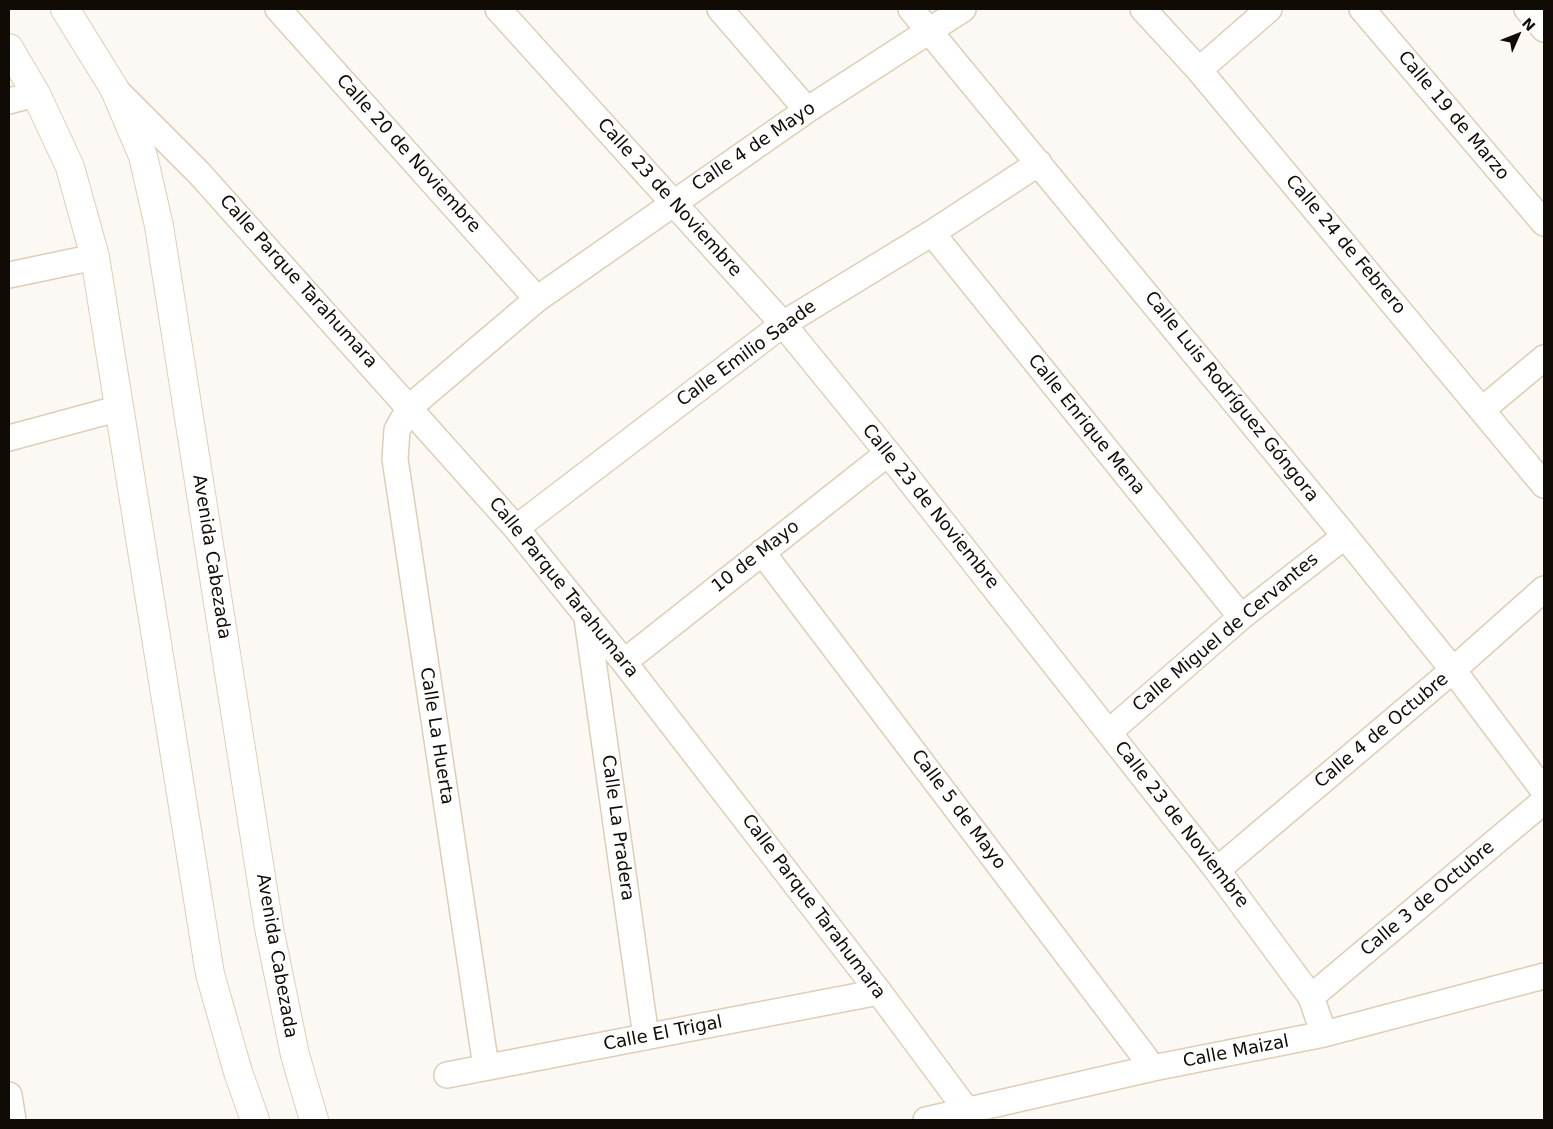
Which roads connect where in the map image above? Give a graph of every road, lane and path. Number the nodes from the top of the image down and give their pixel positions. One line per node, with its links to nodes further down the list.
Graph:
1 (65, 9): 15 (street, Avenida Cabezada)
2 (278, 9): 25 (street, Calle 20 de Noviembre)
3 (498, 9): 20 (street, Calle 23 de Noviembre)
4 (720, 9): 18 (street)
5 (911, 9): 12 (street, Calle Luis Rodríguez Góngora)
6 (964, 9): 12 (street, Calle 4 de Mayo)
7 (1143, 9): 14 (street, Calle 24 de Febrero)
8 (1269, 9): 14 (street)
9 (1362, 9): 21 (street, Calle 19 de Marzo)
10 (1527, 9): 11 (street)
11 (1544, 29)
12 (930, 32): 18 (street, Calle 4 de Mayo); 19 (street, Calle Luis Rodríguez Góngora)
13 (9, 48): 16 (street)
14 (1199, 70): 30 (street, Calle 24 de Febrero)
15 (114, 88): 28 (street, Calle Parque Tarahumara); 58 (street, Avenida Cabezada)
16 (36, 94): 17 (street); 23 (street)
17 (9, 100)
18 (807, 110): 20 (street, Calle 4 de Mayo)
19 (1039, 164): 22 (street, Calle Emilio Saade); 35 (street, Calle Luis Rodríguez Góngora)
20 (673, 202): 25 (street, Calle 4 de Mayo); 26 (street, Calle 23 de Noviembre)
21 (1544, 223)
22 (932, 233): 26 (street, Calle Emilio Saade); 38 (street, Calle Enrique Mena)
23 (95, 257): 24 (street); 29 (street)
24 (9, 275)
25 (537, 299): 28 (street, Calle 4 de Mayo)
26 (783, 324): 32 (street, Calle 23 de Noviembre); 34 (street, Calle Emilio Saade)
27 (1544, 358): 30 (street)
28 (410, 407): 34 (street, Calle Parque Tarahumara); 51 (street, Calle La Huerta)
29 (120, 408): 31 (street); 57 (street)
30 (1482, 409): 33 (street, Calle 24 de Febrero)
31 (9, 438)
32 (888, 452): 36 (street, 10 de Mayo); 42 (street, Calle 23 de Noviembre)
33 (1544, 485)
34 (516, 528): 39 (street, Calle Parque Tarahumara)
35 (1345, 536): 38 (street, Calle Miguel de Cervantes); 41 (street, Calle Luis Rodríguez Góngora)
36 (762, 552): 40 (street, 10 de Mayo); 52 (street, Calle 5 de Mayo)
37 (1544, 589): 41 (street, Calle 4 de Octubre)
38 (1241, 617): 42 (street, Calle Miguel de Cervantes)
39 (587, 618): 40 (street, Calle Parque Tarahumara); 50 (street, Calle La Pradera)
40 (624, 662): 47 (street, Calle Parque Tarahumara)
41 (1453, 670): 43 (street, Calle Luis Rodríguez Góngora); 45 (street, Calle 4 de Octubre)
42 (1109, 732): 45 (street, Calle 23 de Noviembre)
43 (1544, 791)
44 (1544, 801): 48 (street, Calle 3 de Octubre)
45 (1217, 870): 48 (street, Calle 23 de Noviembre)
46 (1544, 976): 49 (street, Calle Maizal)
47 (879, 992): 50 (street, Calle El Trigal); 55 (street, Calle Parque Tarahumara)
48 (1311, 997): 49 (street, Calle 23 de Noviembre)
49 (1324, 1034): 52 (street, Calle Maizal)
50 (646, 1038): 51 (street, Calle El Trigal)
51 (486, 1067): 53 (street, Calle El Trigal)
52 (1153, 1068): 55 (street, Calle Maizal)
53 (447, 1075)
54 (9, 1095): 56 (street)
55 (970, 1116): 59 (street, Calle Maizal)
56 (13, 1120)
57 (255, 1120)
58 (314, 1120)
59 (926, 1120)

